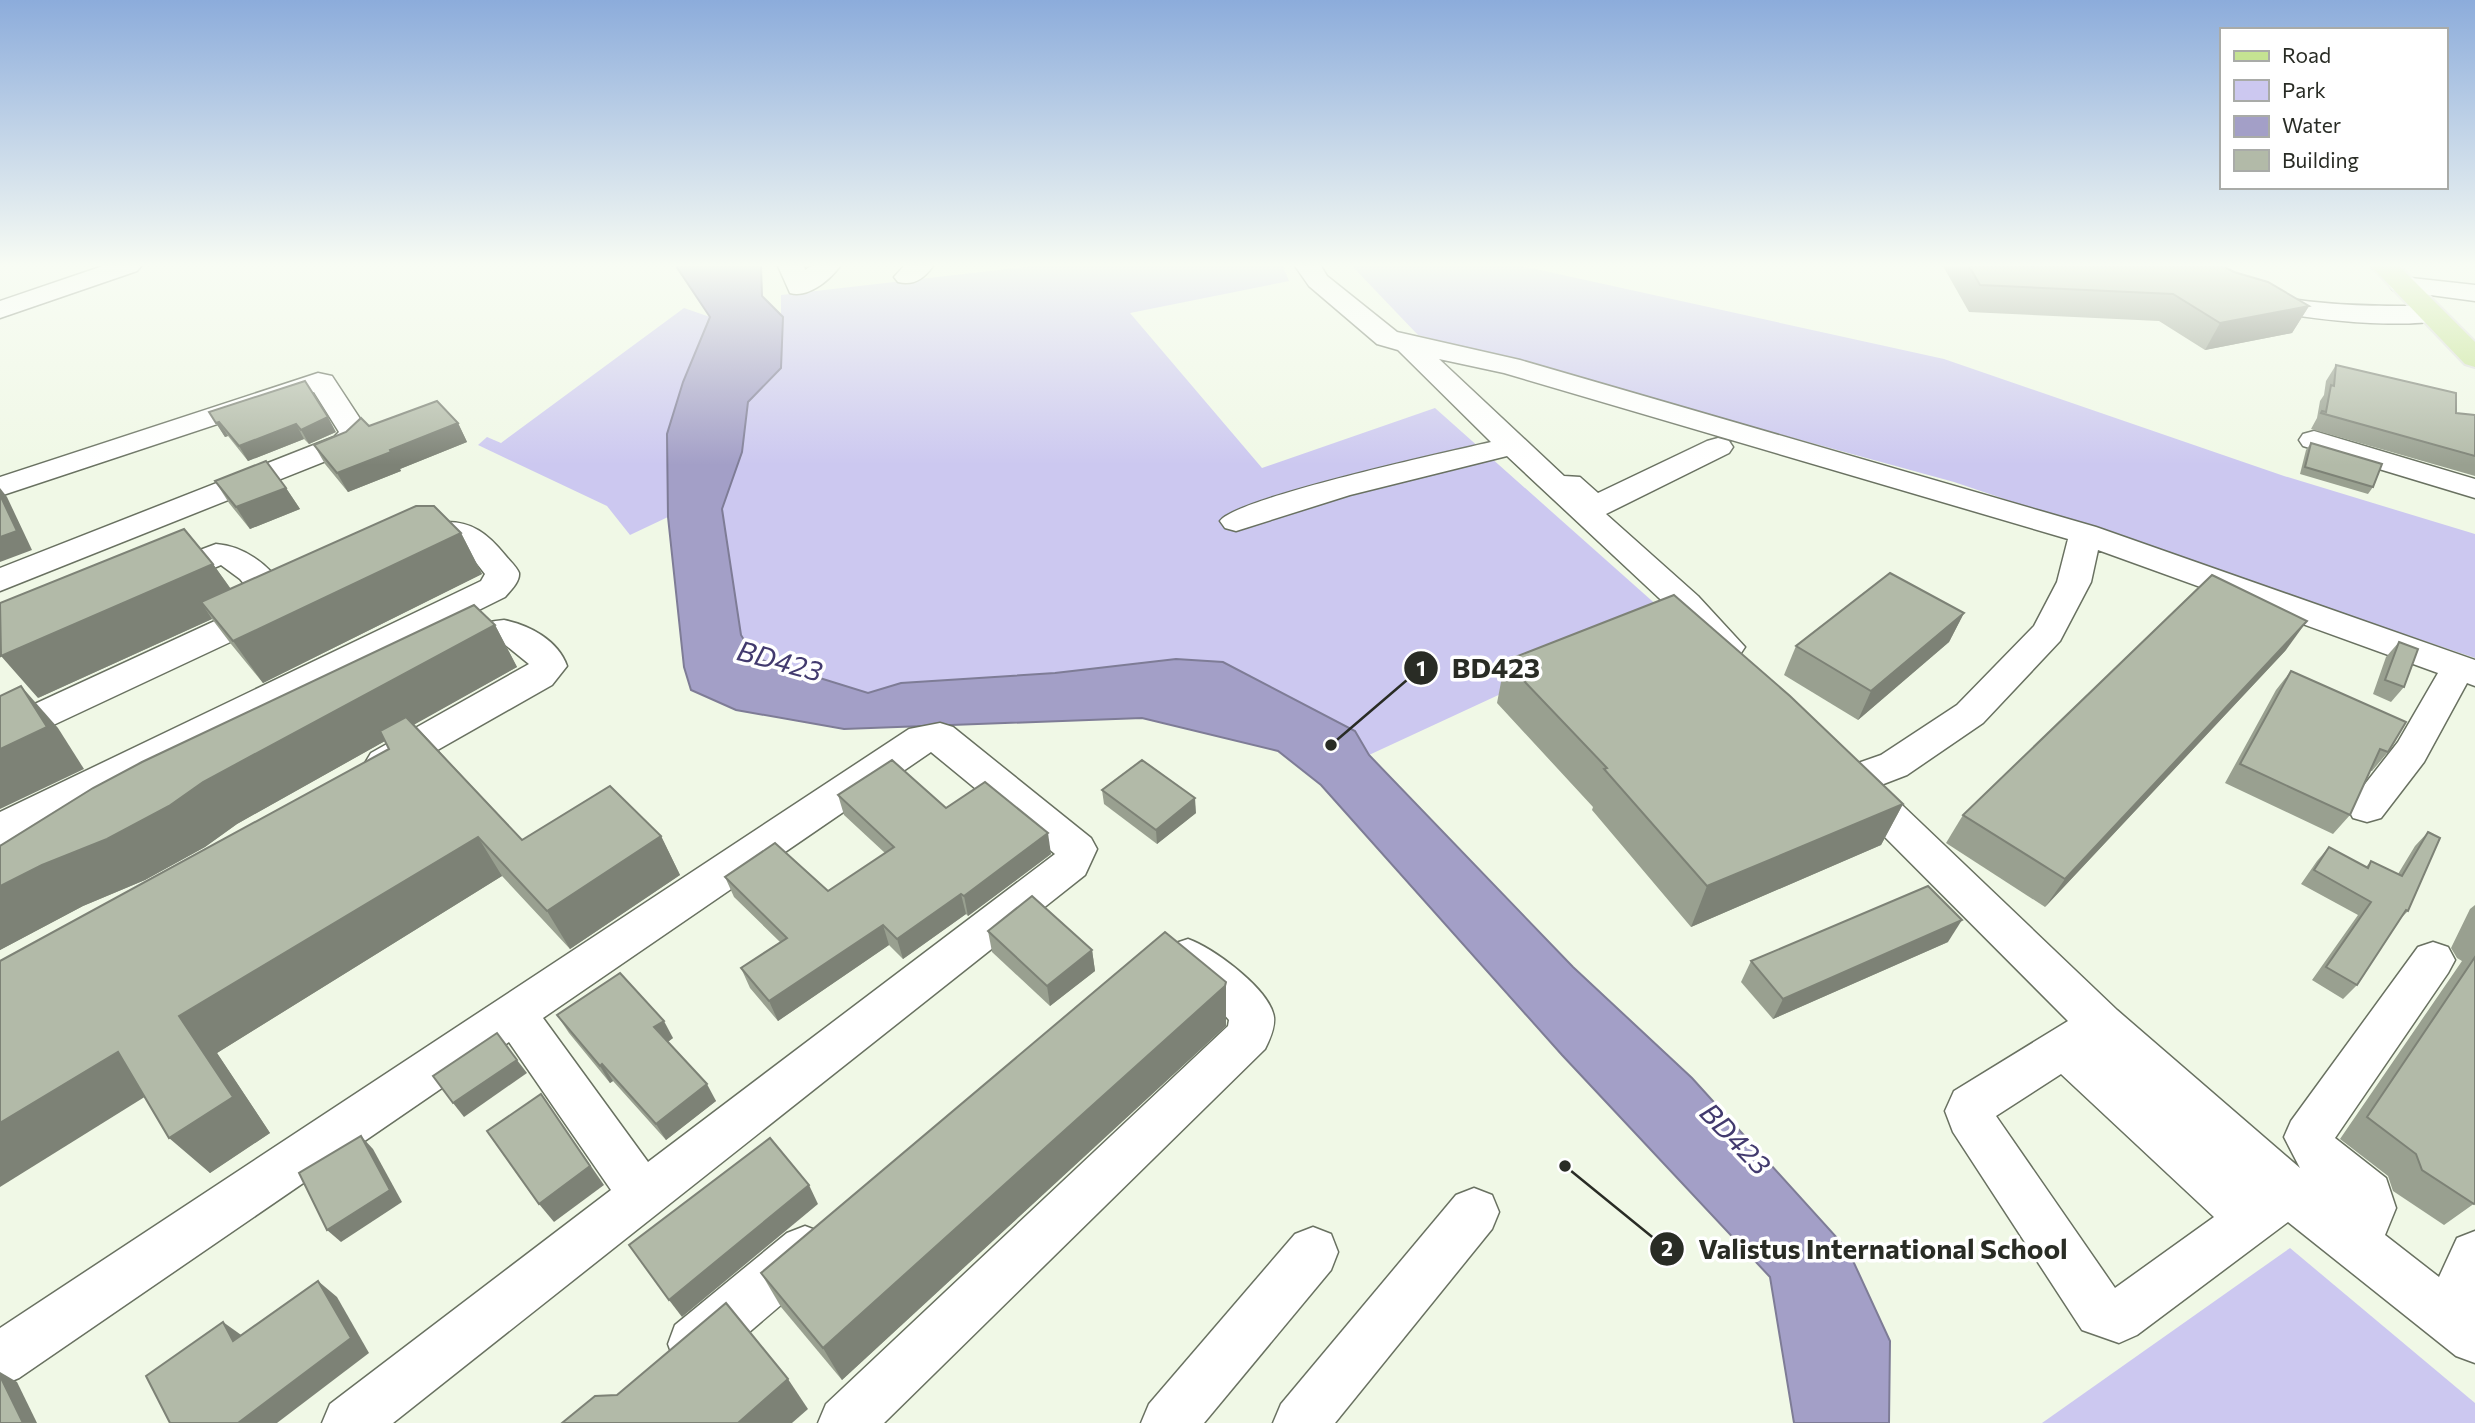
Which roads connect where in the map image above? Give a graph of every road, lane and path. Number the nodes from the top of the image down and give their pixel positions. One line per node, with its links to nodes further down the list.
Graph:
1 (1380, 332): 3 (street)
2 (2456, 332): 4 (main road)
3 (1408, 344): 5 (street); 7 (street)
4 (2475, 358)
5 (1510, 366): 9 (street); 13 (street)
6 (2314, 440): 11 (street)
7 (1513, 446): 9 (street); 12 (street)
8 (1718, 447): 9 (street)
9 (1560, 482): 19 (street)
10 (0, 487): 15 (street)
11 (2475, 489)
12 (1236, 521)
13 (2085, 534): 18 (street); 23 (street)
14 (390, 554): 25 (street)
15 (0, 580)
16 (140, 586): 20 (street)
17 (418, 668): 22 (street)
18 (2467, 671): 24 (street)
19 (1751, 672)
20 (0, 736)
21 (1824, 750): 23 (street)
22 (359, 777)
23 (1852, 780): 29 (street)
24 (2367, 807)
25 (0, 830)
26 (1149, 958): 42 (street)
27 (2433, 960): 35 (street)
28 (514, 1013): 31 (street); 31 (street); 39 (street)
29 (2082, 1036): 30 (street); 33 (street); 33 (street)
30 (2290, 1191): 33 (street); 35 (street)
31 (643, 1195): 41 (street)
32 (1474, 1212): 44 (street)
33 (2252, 1219)
34 (833, 1226): 40 (street)
35 (2349, 1239): 38 (street)
36 (1313, 1252): 43 (street)
37 (2475, 1256): 38 (street)
38 (2461, 1326)
39 (0, 1359)
40 (665, 1369)
41 (349, 1423)
42 (845, 1423)
43 (1168, 1423)
44 (1300, 1423)

